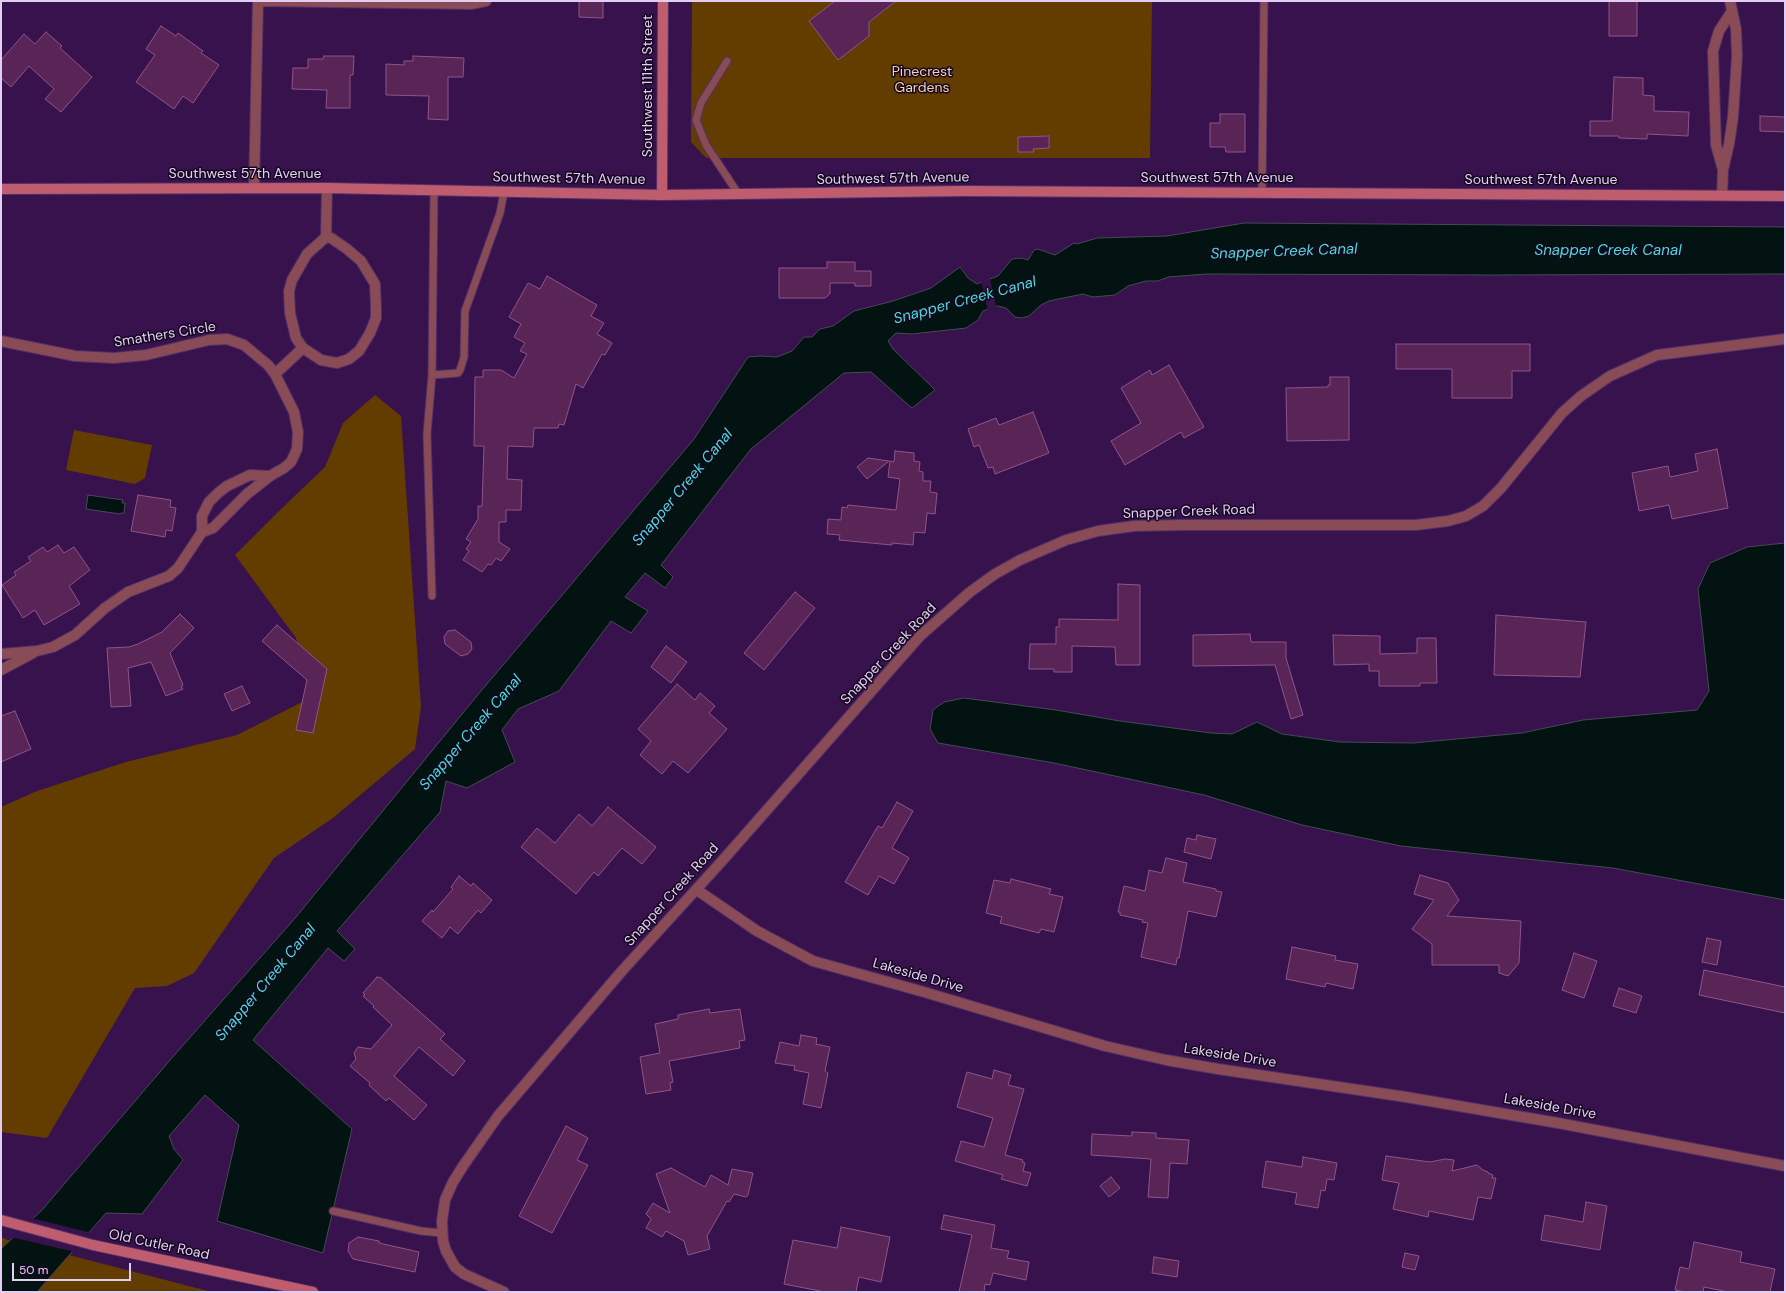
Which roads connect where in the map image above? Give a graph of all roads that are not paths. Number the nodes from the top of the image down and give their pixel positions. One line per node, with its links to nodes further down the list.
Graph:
1 (258, 1): 2 (street); 8 (street)
2 (486, 1)
3 (663, 1): 14 (main road, Southwest 111th Street)
4 (1264, 1): 13 (lane)
5 (1731, 6): 7 (street); 7 (street)
6 (727, 61): 15 (lane)
7 (1722, 170): 16 (street)
8 (254, 188): 9 (main road, Southwest 57th Avenue); 10 (main road, Southwest 57th Avenue)
9 (327, 188): 11 (main road, Southwest 57th Avenue); 18 (street)
10 (1, 189)
11 (434, 191): 12 (main road, Southwest 57th Avenue); 23 (lane)
12 (504, 192): 14 (main road, Southwest 57th Avenue); 23 (lane)
13 (1262, 193): 15 (main road, Southwest 57th Avenue); 16 (main road, Southwest 57th Avenue)
14 (662, 195): 15 (main road, Southwest 57th Avenue)
15 (739, 195)
16 (1722, 195): 17 (main road, Southwest 57th Avenue)
17 (1785, 196)
18 (326, 237): 21 (street); 21 (street)
19 (1785, 339): 30 (street, Snapper Creek Road)
20 (1, 341): 22 (street, Smathers Circle)
21 (302, 348): 22 (street)
22 (275, 374): 24 (street, Smathers Circle)
23 (432, 374): 26 (lane)
24 (270, 476): 25 (street, Smathers Circle); 25 (street)
25 (202, 532): 27 (street)
26 (432, 596)
27 (37, 651): 28 (street); 29 (street)
28 (1, 654)
29 (1, 670)
30 (697, 890): 31 (street, Lakeside Drive); 34 (street, Snapper Creek Road)
31 (1785, 1166)
32 (332, 1211): 34 (lane)
33 (1, 1220): 35 (main road, Old Cutler Road)
34 (442, 1233): 36 (street, Snapper Creek Road)
35 (313, 1292)
36 (504, 1292)

